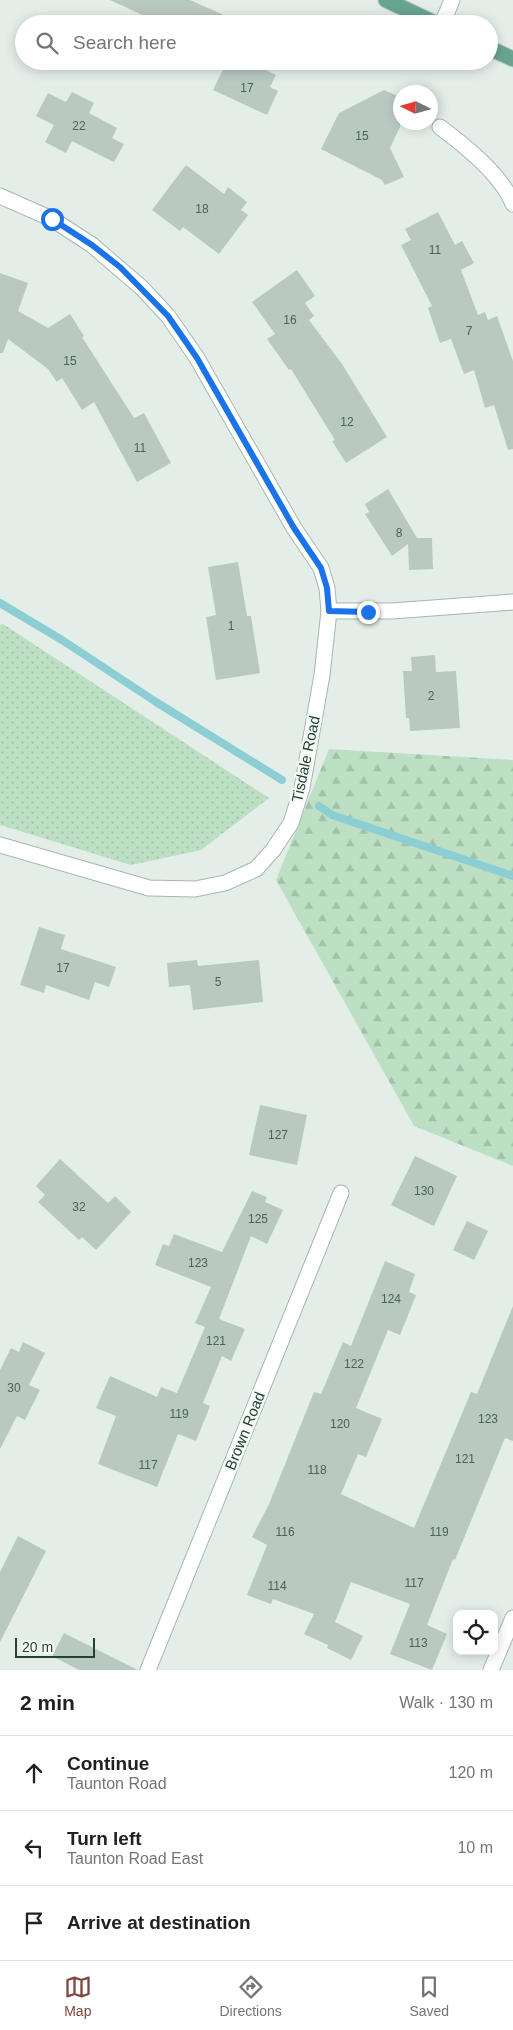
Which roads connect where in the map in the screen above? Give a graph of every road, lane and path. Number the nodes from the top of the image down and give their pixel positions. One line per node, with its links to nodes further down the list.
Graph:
1 (386, 0): 3 (main road)
2 (452, 0): 4 (street)
3 (418, 15)
4 (446, 15)
5 (498, 52): 6 (main road)
6 (513, 59)
7 (440, 127): 9 (street)
8 (0, 196): 11 (street, Tisdale Road)
9 (513, 204)
10 (513, 602): 11 (street)
11 (329, 611): 12 (street, Tisdale Road)
12 (0, 845)
13 (342, 1193): 15 (street, Brown Road)
14 (513, 1618): 16 (street)
15 (148, 1670)
16 (491, 1670)

